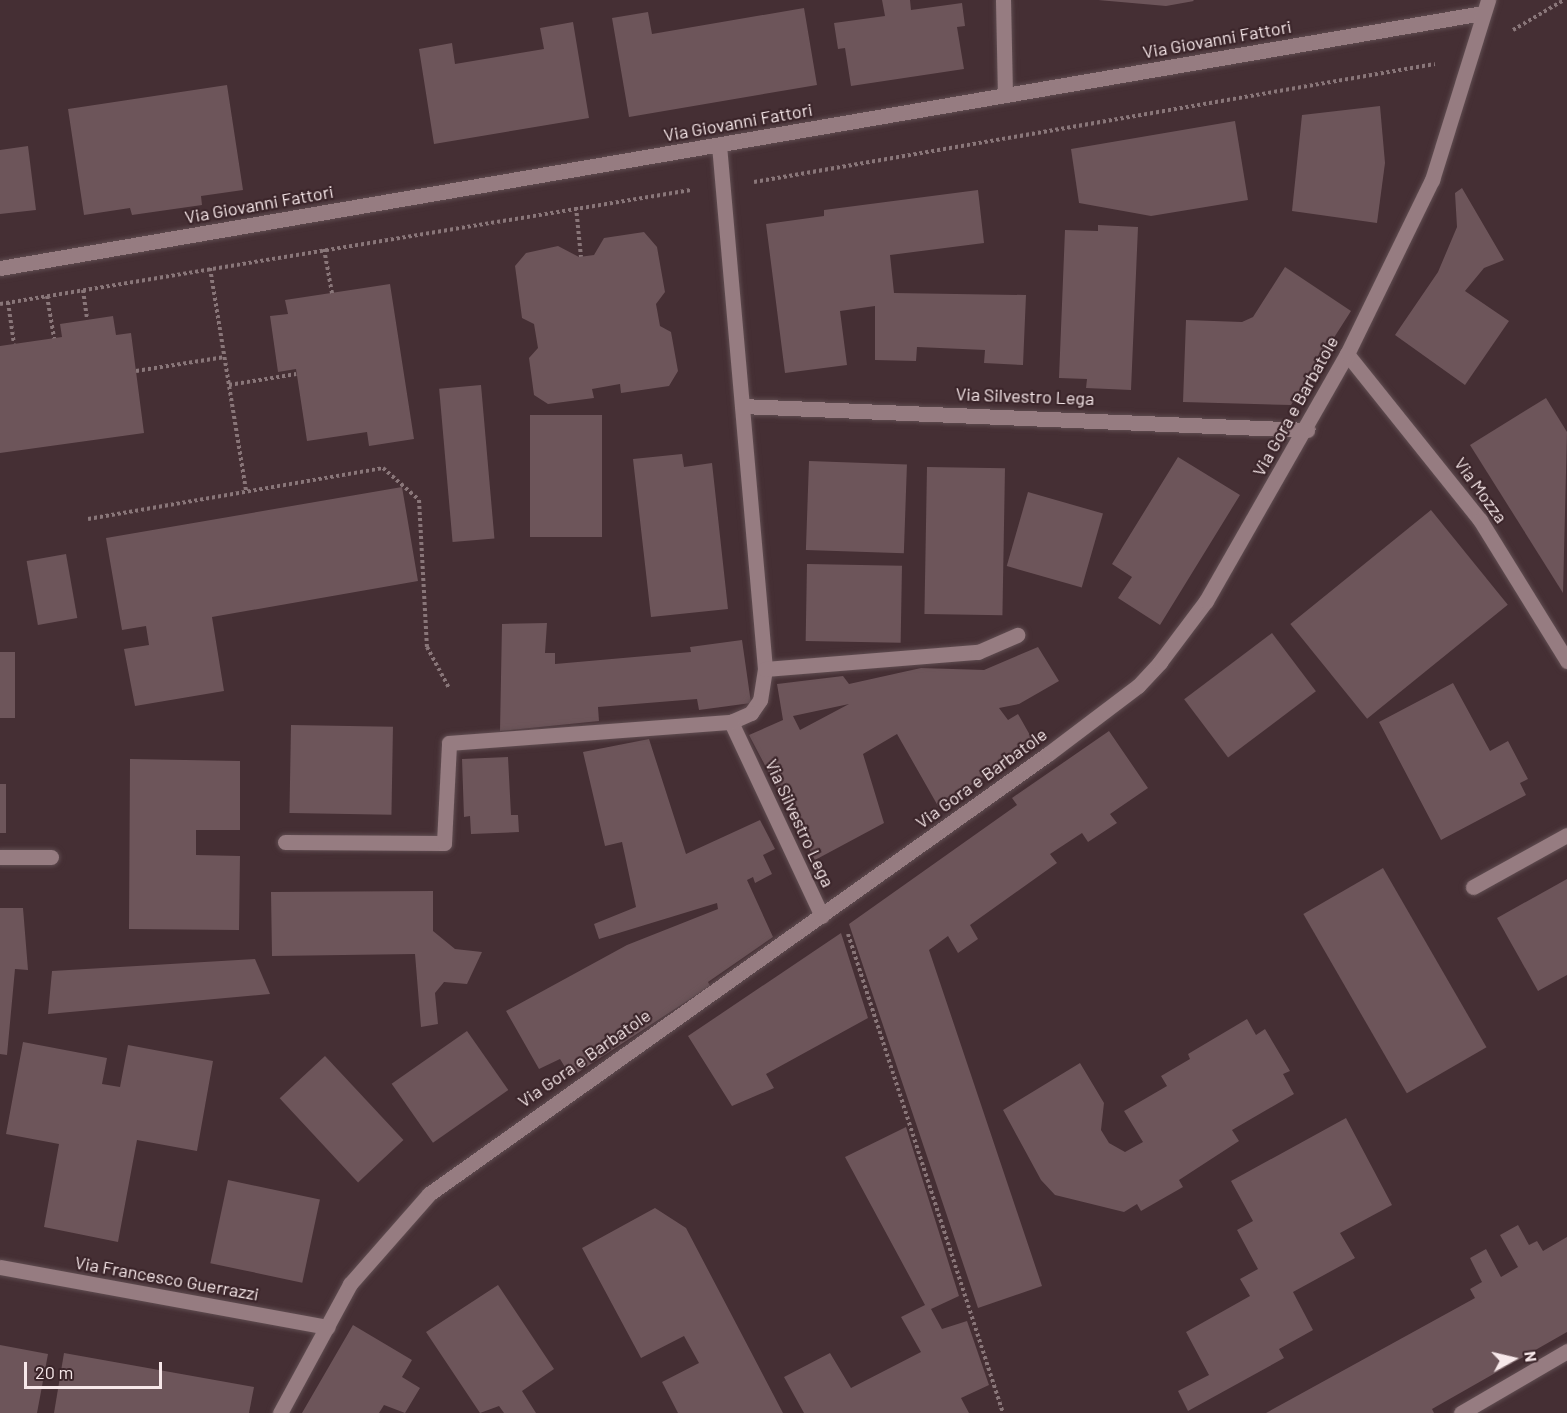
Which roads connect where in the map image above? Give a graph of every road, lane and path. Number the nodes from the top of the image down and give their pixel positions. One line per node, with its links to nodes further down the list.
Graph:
1 (1003, 0): 5 (street)
2 (1564, 0): 4 (path)
3 (1485, 7): 4 (street, Via Gora e Barbatole); 5 (street, Via Giovanni Fattori)
4 (1469, 56): 7 (path); 21 (street, Via Gora e Barbatole)
5 (1005, 95): 6 (street, Via Giovanni Fattori)
6 (719, 145): 7 (street); 11 (street, Via Giovanni Fattori)
7 (724, 201): 8 (path); 26 (street)
8 (576, 207): 9 (path); 10 (path)
9 (324, 249): 12 (path); 14 (path)
10 (581, 256)
11 (0, 268)
12 (210, 268): 13 (path); 22 (path)
13 (82, 290): 15 (path); 18 (path)
14 (332, 293)
15 (47, 296): 16 (path); 19 (path)
16 (8, 302): 17 (path); 20 (path)
17 (0, 304)
18 (87, 320)
19 (54, 338)
20 (14, 344)
21 (1347, 354): 27 (street, Via Gora e Barbatole); 31 (street, Via Mozza)
22 (225, 357): 23 (path); 25 (path)
23 (136, 371)
24 (296, 374): 25 (path)
25 (230, 385): 28 (path)
26 (742, 406): 27 (street, Via Silvestro Lega); 32 (street)
27 (1307, 430): 40 (street, Via Gora e Barbatole)
28 (246, 491): 29 (path); 33 (path)
29 (88, 519)
30 (1017, 635): 32 (street)
31 (1567, 661)
32 (765, 669): 34 (street)
33 (449, 688)
34 (731, 722): 36 (street); 41 (street, Via Silvestro Lega)
35 (1567, 835): 39 (street)
36 (285, 842)
37 (0, 857): 38 (street)
38 (51, 857)
39 (1473, 887)
40 (842, 902): 41 (street, Via Gora e Barbatole); 46 (path)
41 (822, 916): 43 (street, Via Gora e Barbatole)
42 (0, 1267): 43 (street, Via Francesco Guerrazzi)
43 (328, 1327): 45 (street, Via Gora e Barbatole)
44 (1567, 1351): 47 (street)
45 (280, 1413)
46 (1003, 1413)
47 (1461, 1413)

